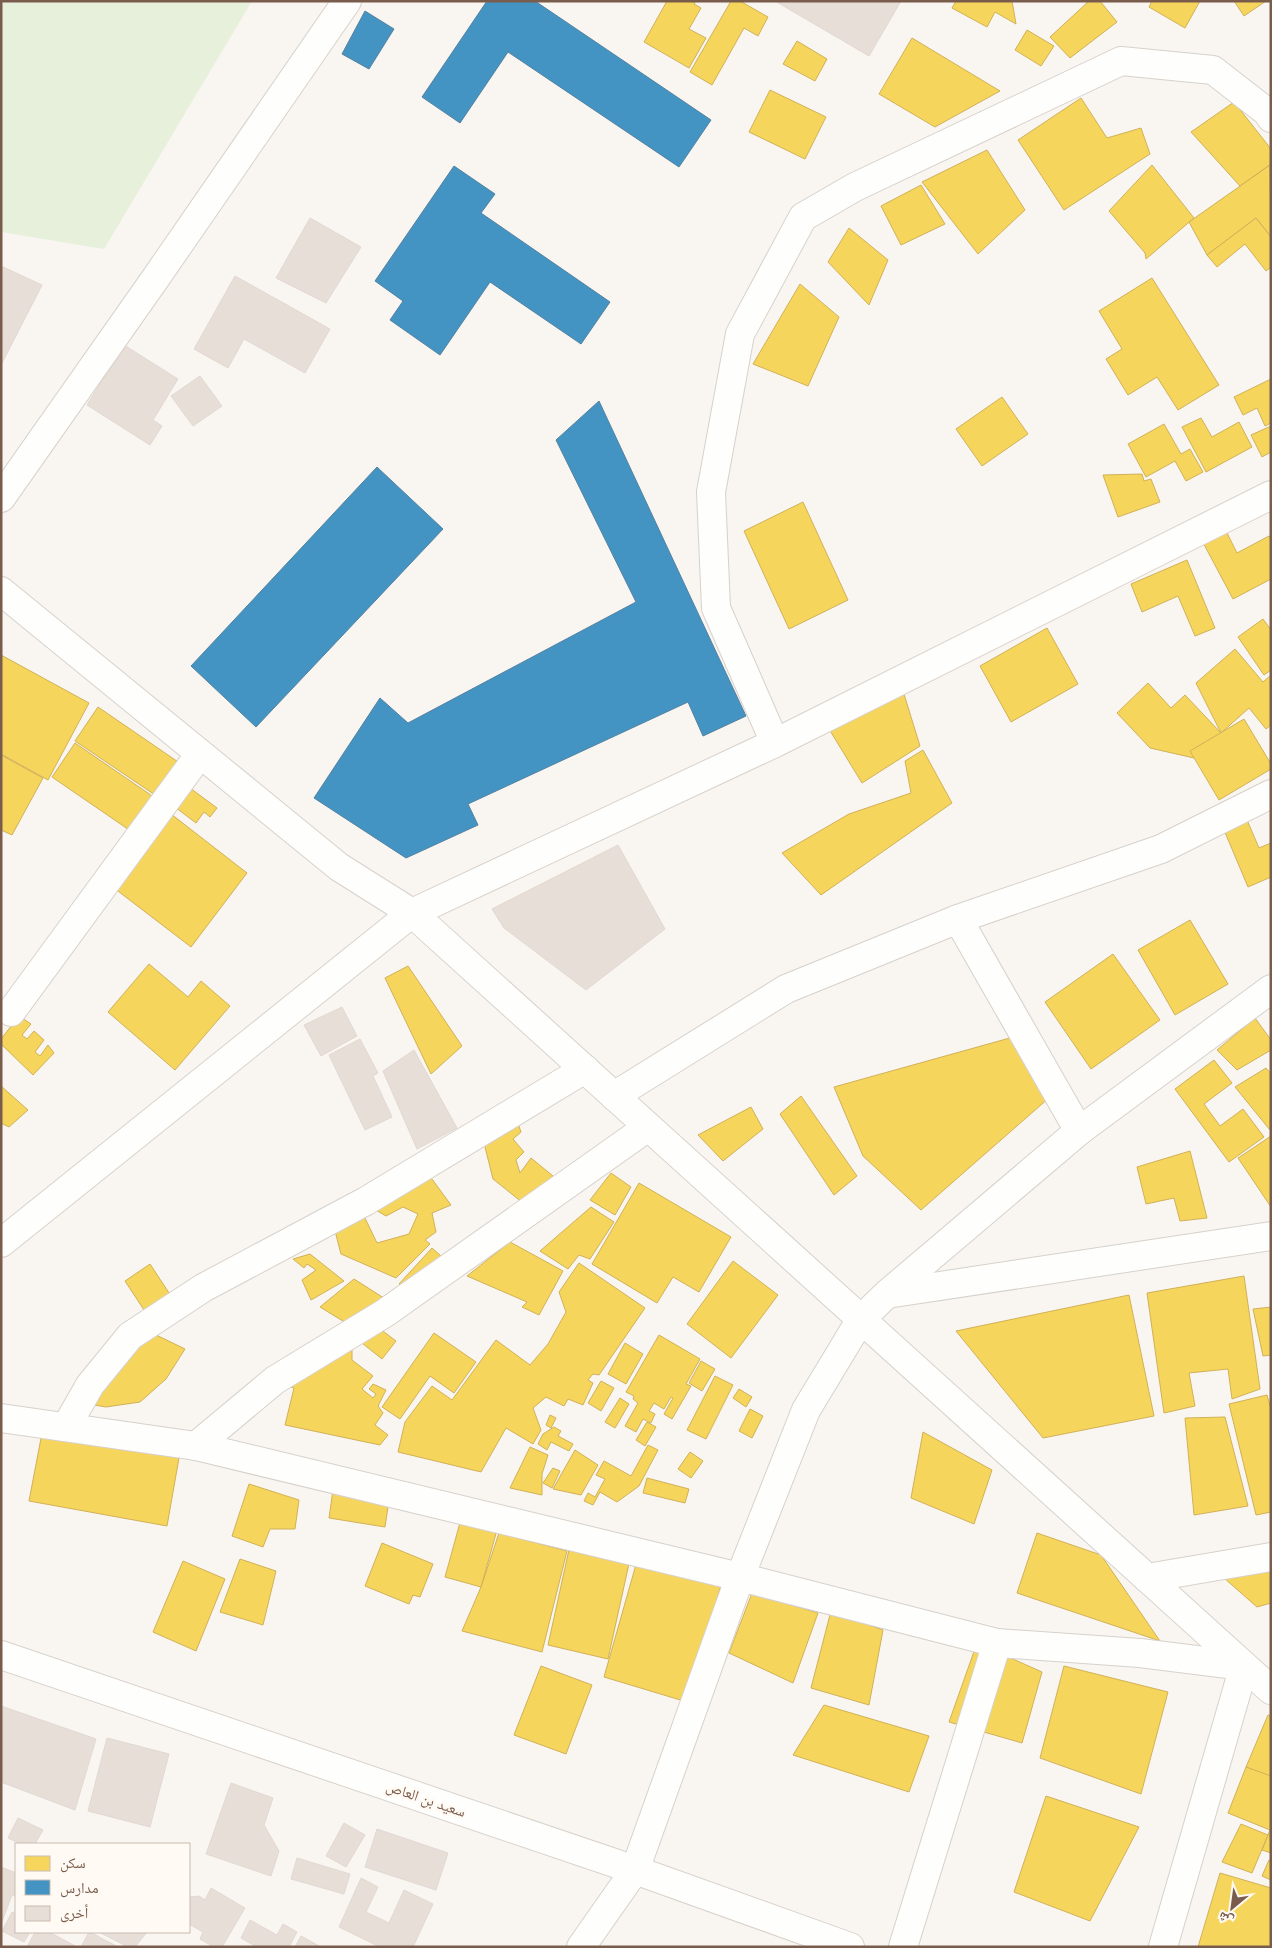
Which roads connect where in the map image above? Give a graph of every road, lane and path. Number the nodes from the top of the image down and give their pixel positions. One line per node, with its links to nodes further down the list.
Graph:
1 (347, 1): 4 (street)
2 (1271, 118): 6 (street)
3 (1271, 495): 6 (street)
4 (1, 498)
5 (1, 591): 7 (street)
6 (775, 743): 9 (street)
7 (200, 754): 9 (street); 12 (street)
8 (1271, 794): 10 (street)
9 (412, 913): 13 (street); 18 (street)
10 (958, 919): 14 (street); 16 (street)
11 (1271, 989): 16 (street)
12 (11, 1012)
13 (585, 1070): 14 (street); 22 (street)
14 (614, 1096): 15 (street)
15 (648, 1127): 20 (street); 23 (street)
16 (1079, 1131): 19 (street)
17 (1271, 1236): 19 (street)
18 (1, 1242)
19 (887, 1294): 20 (street)
20 (861, 1319): 25 (street); 26 (street)
21 (1, 1418): 22 (street)
22 (66, 1427): 23 (street)
23 (196, 1446): 25 (street)
24 (1271, 1557): 26 (street)
25 (740, 1577): 27 (street); 31 (street)
26 (1147, 1578): 29 (street)
27 (997, 1643): 29 (street); 34 (street)
28 (1, 1655): 31 (street, سعيد بن العاص)
29 (1244, 1666): 30 (street); 35 (street)
30 (1271, 1690)
31 (635, 1870): 32 (street); 33 (street, سعيد بن العاص)
32 (581, 1947)
33 (850, 1947)
34 (903, 1947)
35 (1162, 1947)

